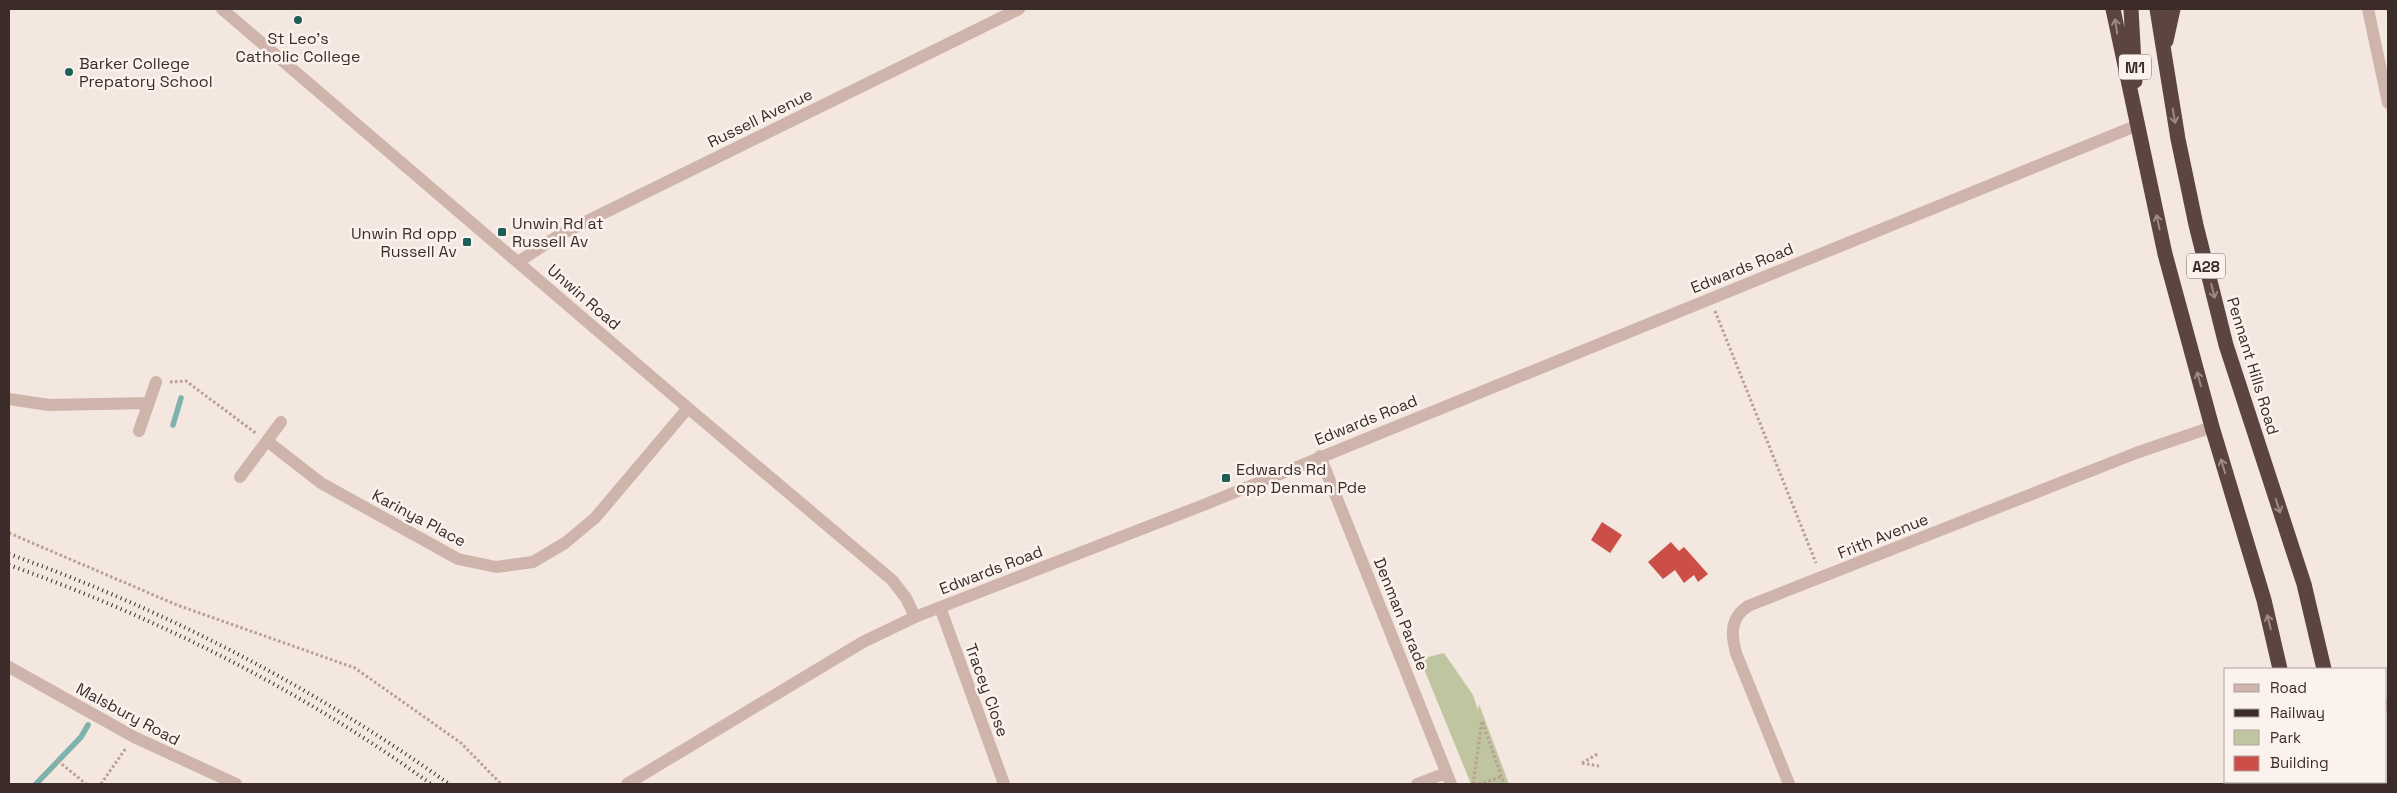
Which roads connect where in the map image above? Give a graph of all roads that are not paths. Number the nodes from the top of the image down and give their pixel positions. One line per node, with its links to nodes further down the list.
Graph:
1 (222, 9): 11 (street, Unwin Road)
2 (1019, 9): 11 (street, Russell Avenue)
3 (2113, 9): 10 (highway, A28, one-way to 3)
4 (2131, 9): 10 (highway, M1)
5 (2173, 9): 8 (highway, M1)
6 (2368, 9): 9 (street)
7 (2157, 10): 8 (highway, Pennant Hills Road / A28)
8 (2166, 68): 26 (highway, Pennant Hills Road / A28, one-way to 26)
9 (2388, 103)
10 (2138, 125): 17 (highway, A28, one-way to 10); 20 (street, Edwards Road)
11 (518, 262): 15 (street, Unwin Road)
12 (156, 382): 14 (street)
13 (9, 399): 14 (street)
14 (149, 403): 18 (street)
15 (688, 408): 19 (street, Karinya Place); 23 (street, Unwin Road)
16 (281, 422): 19 (street)
17 (2212, 426): 25 (highway, A28, one-way to 17); 32 (street, Frith Avenue)
18 (139, 431)
19 (267, 441): 21 (street)
20 (1320, 456): 22 (street, Edwards Road); 27 (street, Denman Parade)
21 (240, 477)
22 (940, 607): 23 (street, Edwards Road); 30 (street, Tracey Close)
23 (915, 617): 29 (street, Edwards Road)
24 (9, 667): 28 (street, Malsbury Road)
25 (2280, 668)
26 (2324, 668)
27 (1449, 778): 31 (street)
28 (236, 784)
29 (627, 784)
30 (1004, 784)
31 (1417, 784)
32 (1789, 784)

